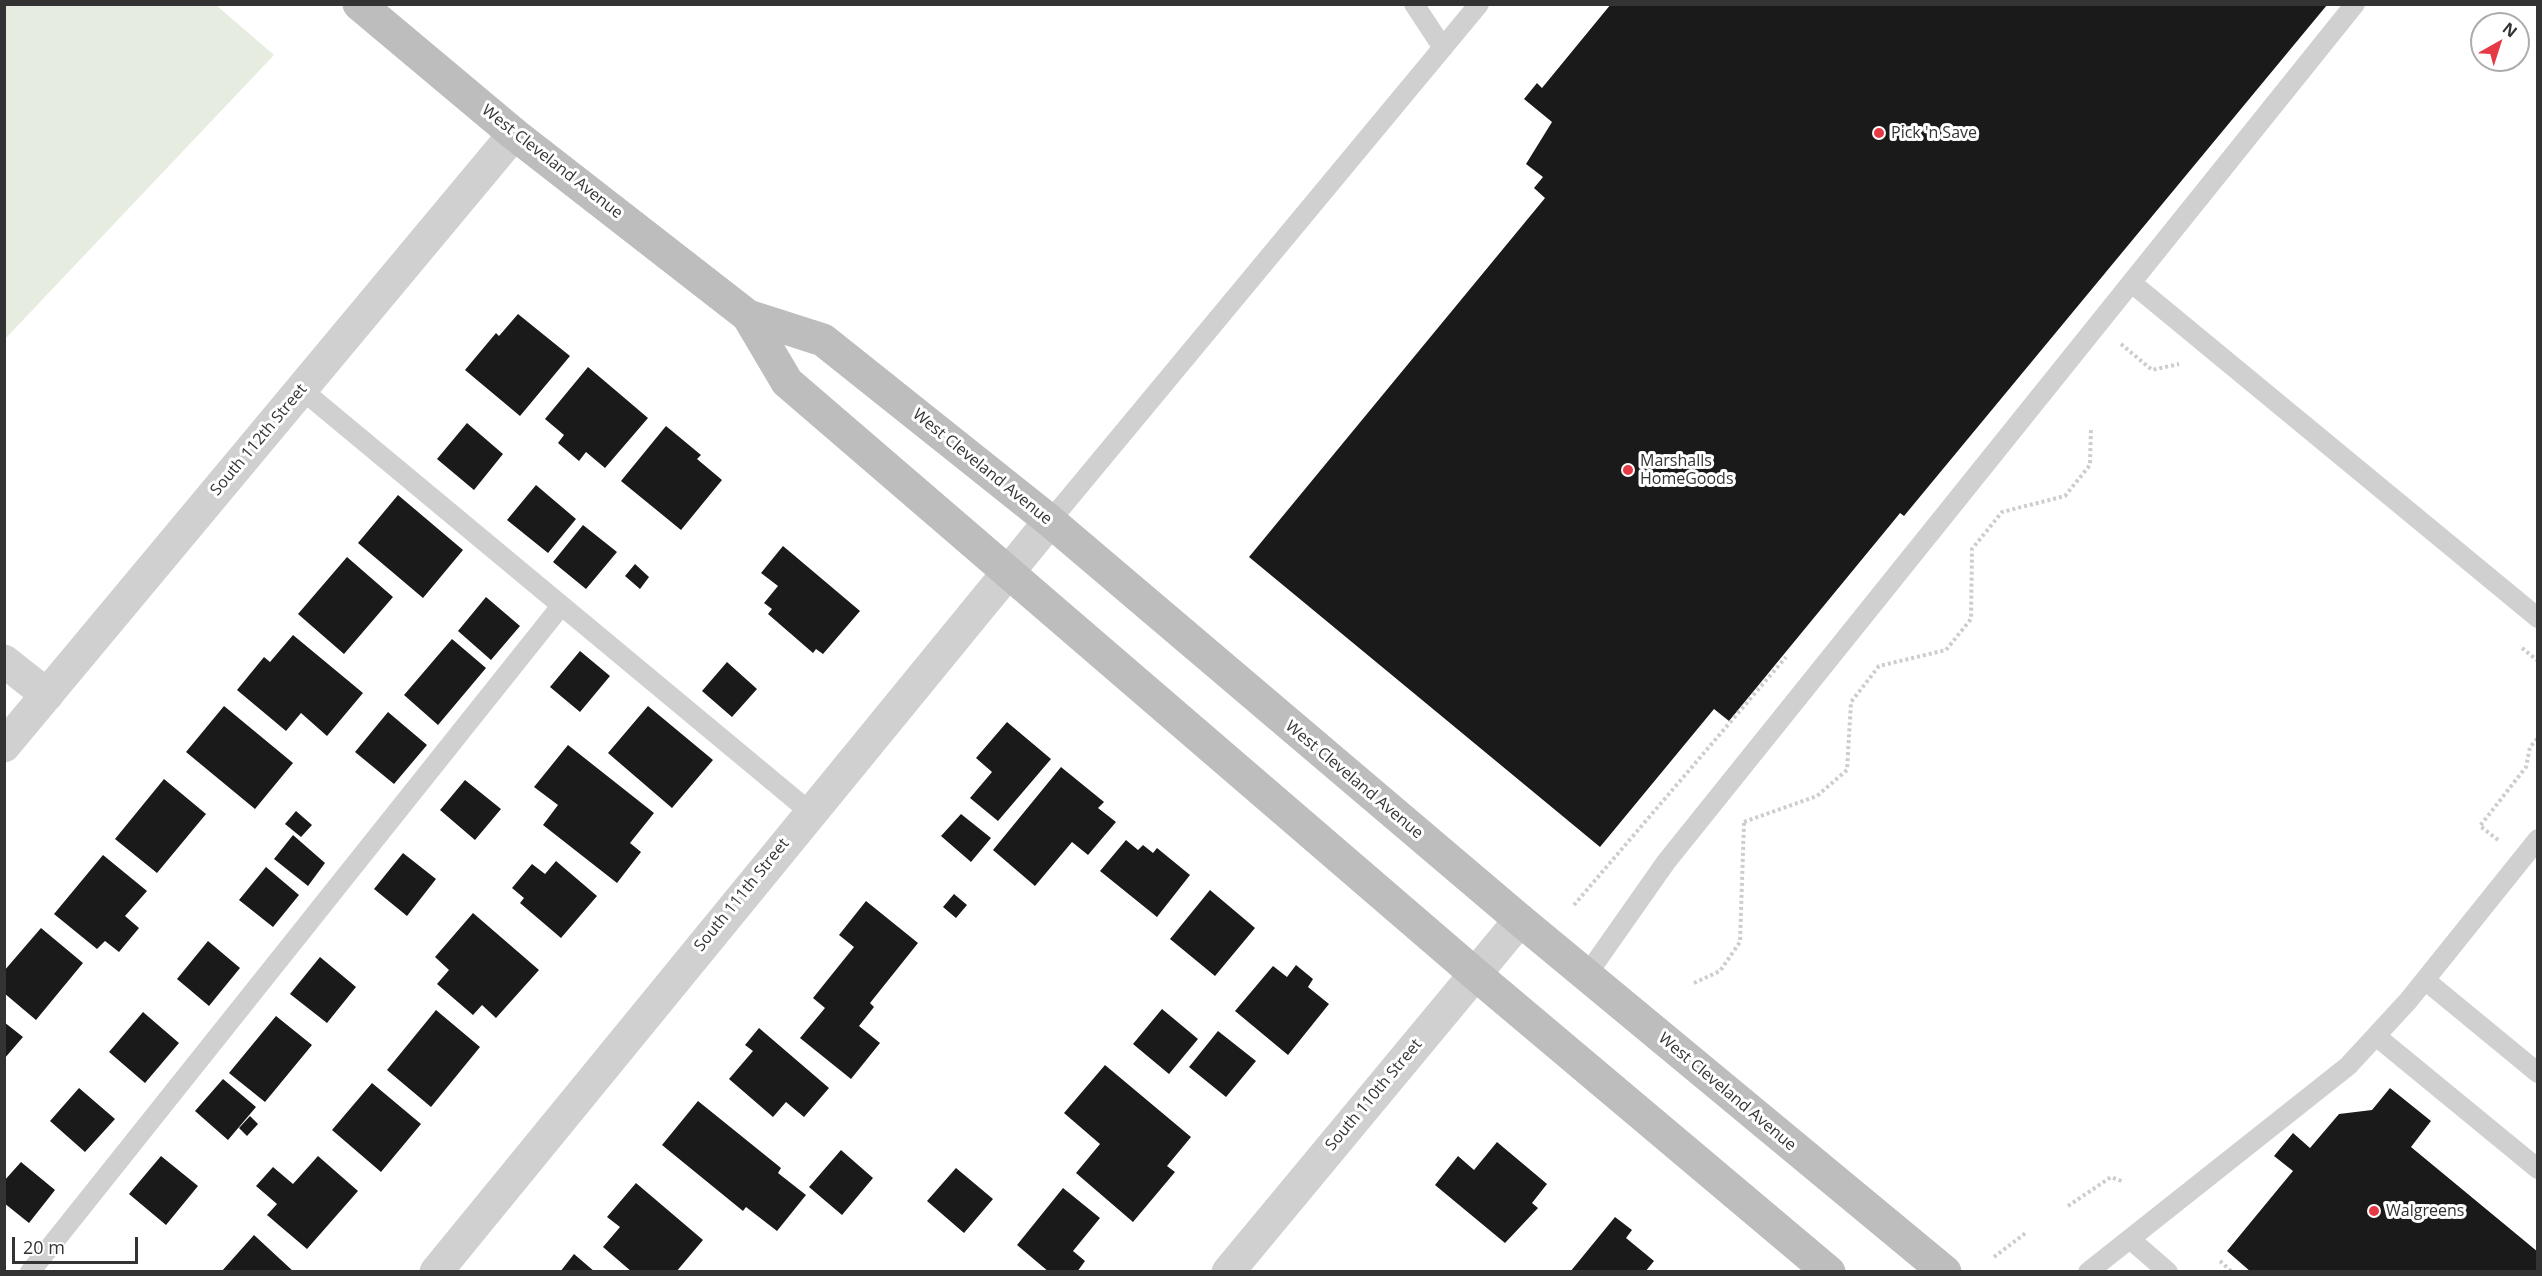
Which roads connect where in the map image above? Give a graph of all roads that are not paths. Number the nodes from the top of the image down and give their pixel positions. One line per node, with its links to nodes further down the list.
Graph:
1 (1414, 4): 5 (lane)
2 (1479, 4): 5 (lane)
3 (2355, 4): 7 (lane)
4 (364, 6): 6 (main road, West Cleveland Avenue)
5 (1443, 48): 10 (lane)
6 (514, 134): 8 (main road, West Cleveland Avenue); 9 (street, South 112th Street)
7 (2133, 284): 13 (lane); 21 (lane)
8 (748, 316): 10 (main road, West Cleveland Avenue); 11 (main road, West Cleveland Avenue)
9 (301, 389): 12 (lane); 15 (street, South 112th Street)
10 (1050, 521): 11 (street, South 111th Street); 19 (main road, West Cleveland Avenue)
11 (1007, 574): 17 (street, South 111th Street); 20 (main road, West Cleveland Avenue)
12 (561, 606): 17 (lane); 27 (lane)
13 (2538, 618)
14 (4, 661): 15 (street)
15 (47, 695): 16 (street, South 112th Street)
16 (4, 746)
17 (810, 812): 28 (street, South 111th Street)
18 (2538, 839): 22 (lane)
19 (1520, 920): 20 (street, South 110th Street); 21 (main road, West Cleveland Avenue)
20 (1475, 974): 29 (street, South 110th Street); 30 (main road, West Cleveland Avenue)
21 (1586, 976): 31 (main road, West Cleveland Avenue)
22 (2425, 980): 23 (lane); 24 (lane)
23 (2376, 1036): 25 (lane); 26 (lane)
24 (2538, 1074)
25 (2538, 1169)
26 (2130, 1239): 32 (lane); 33 (lane)
27 (30, 1272)
28 (436, 1272)
29 (1228, 1272)
30 (1829, 1272)
31 (1945, 1272)
32 (2088, 1272)
33 (2168, 1272)

